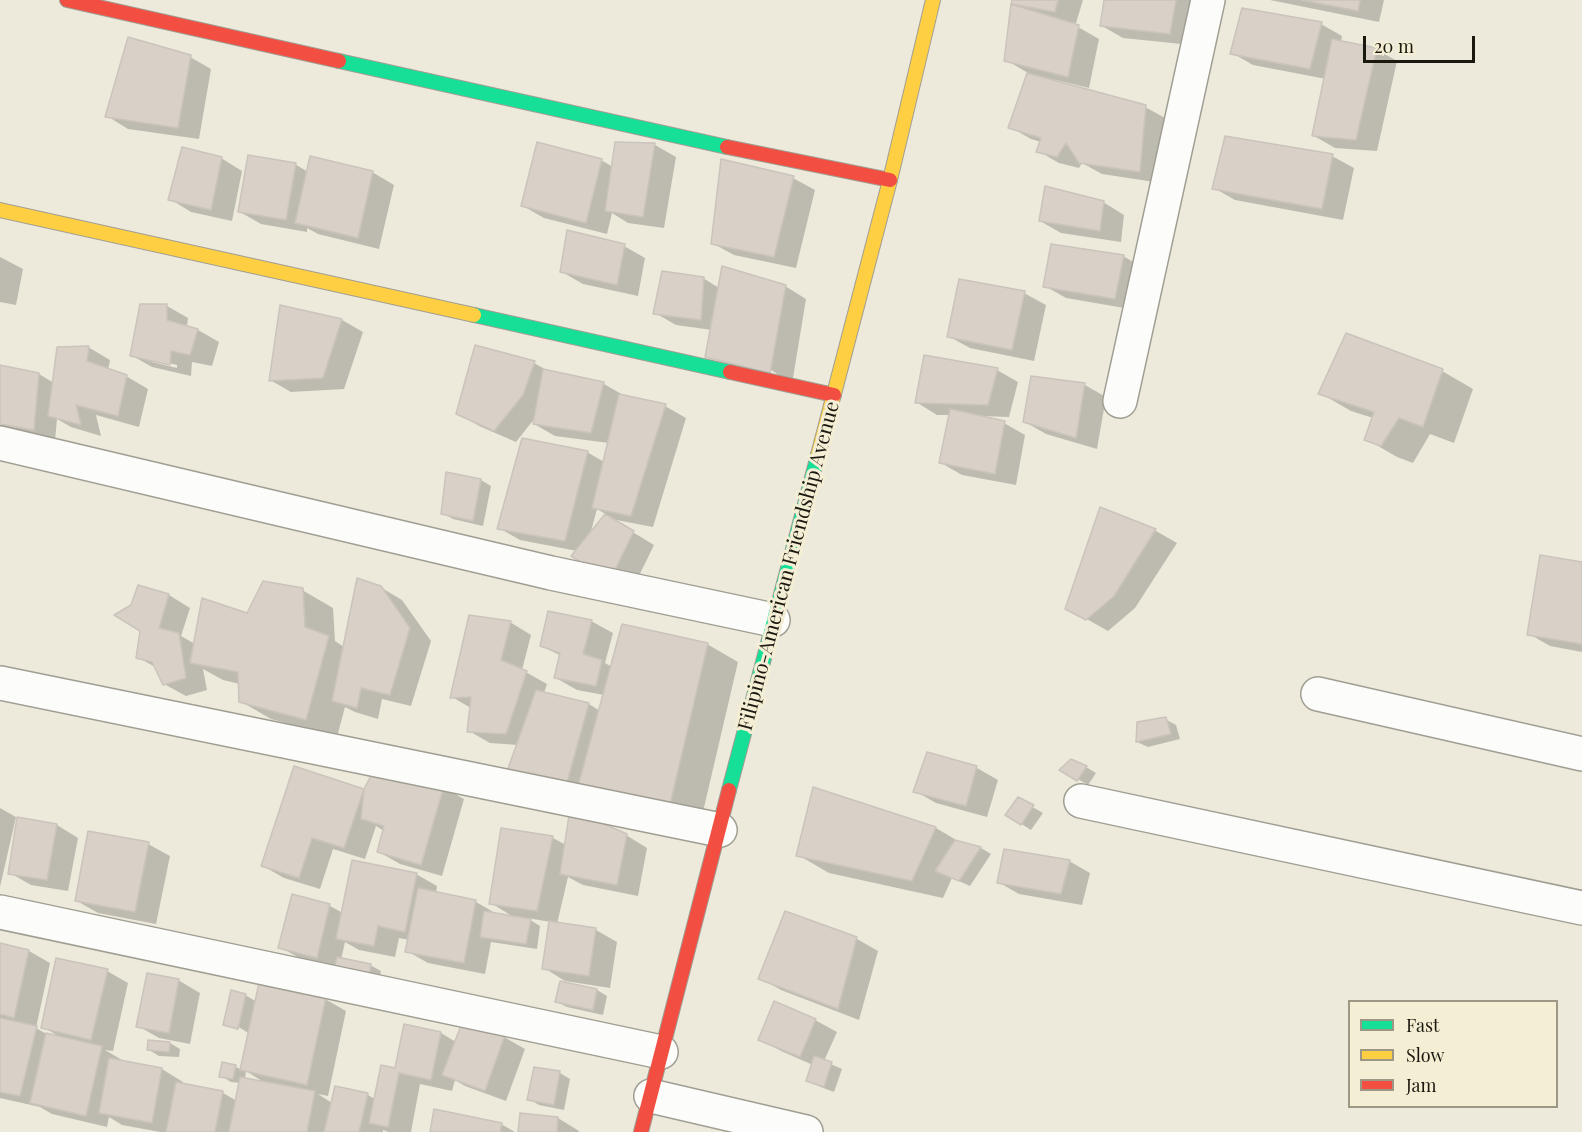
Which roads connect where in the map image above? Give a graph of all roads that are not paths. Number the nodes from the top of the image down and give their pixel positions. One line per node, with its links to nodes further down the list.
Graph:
1 (67, 0): 4 (street)
2 (933, 0): 4 (street, Filipino-American Friendship Avenue)
3 (1208, 0): 7 (street)
4 (890, 180): 6 (street, Filipino-American Friendship Avenue)
5 (0, 210): 6 (street)
6 (834, 394): 9 (street, Filipino-American Friendship Avenue)
7 (1120, 401)
8 (0, 443): 9 (street)
9 (773, 620): 14 (street, Filipino-American Friendship Avenue)
10 (0, 682): 14 (street)
11 (1318, 694): 12 (street)
12 (1582, 754)
13 (1081, 801): 15 (street)
14 (720, 830): 17 (street, Filipino-American Friendship Avenue)
15 (1582, 908)
16 (0, 912): 17 (street)
17 (661, 1052): 18 (street, Filipino-American Friendship Avenue)
18 (651, 1096): 19 (street, Filipino-American Friendship Avenue); 20 (street)
19 (641, 1132)
20 (806, 1132)

